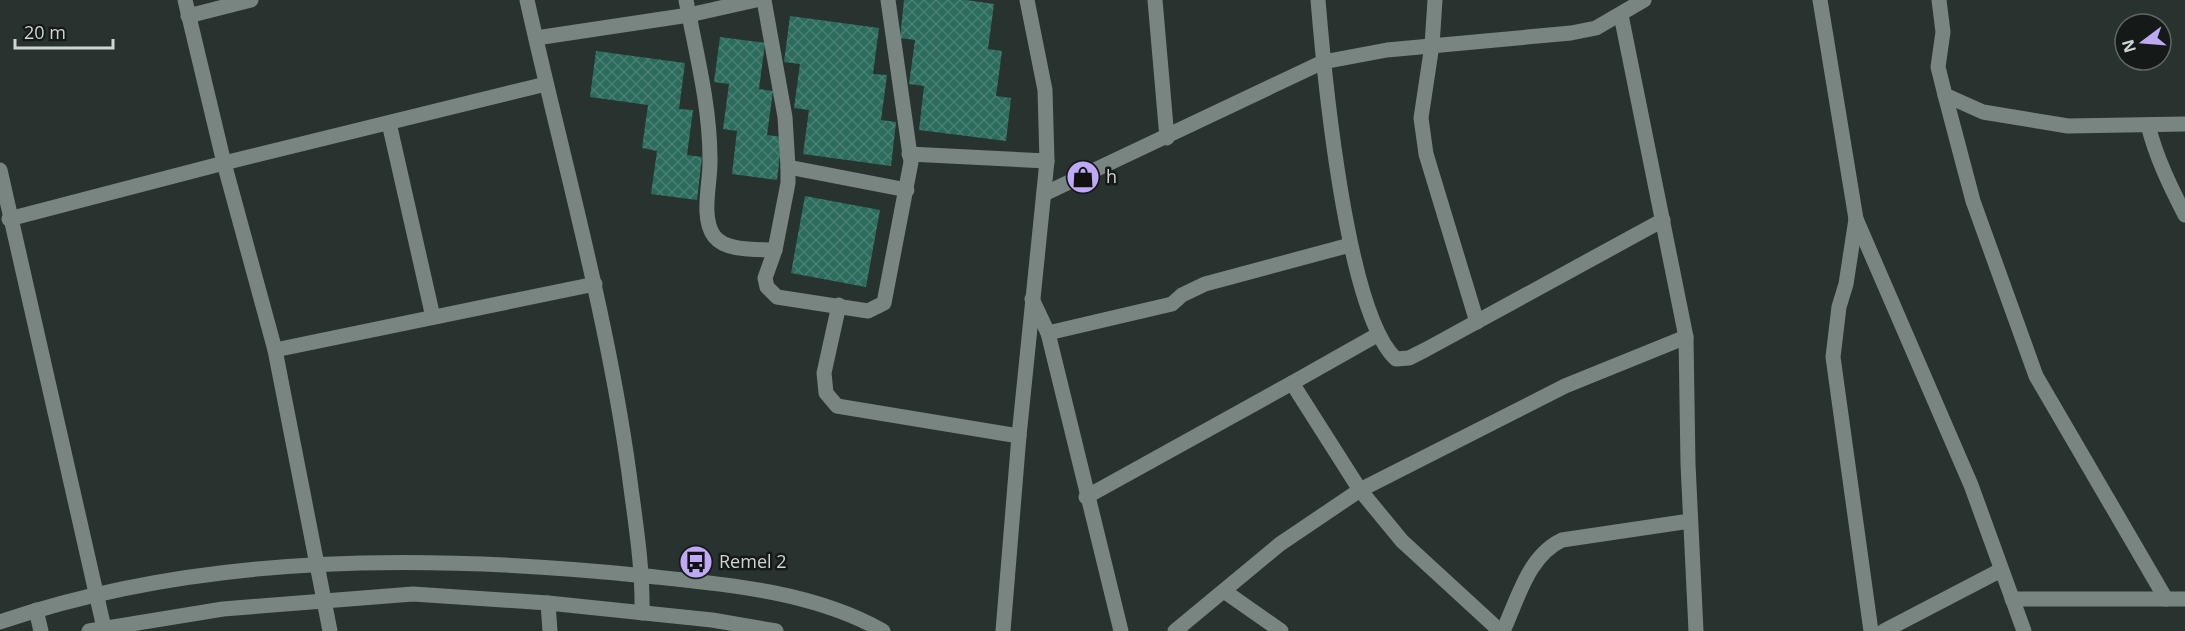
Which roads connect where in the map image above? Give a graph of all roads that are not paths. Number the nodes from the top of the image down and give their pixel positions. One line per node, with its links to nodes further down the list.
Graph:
1 (185, 0): 16 (street)
2 (251, 0): 16 (street)
3 (527, 0): 17 (street)
4 (756, 0): 14 (street)
5 (764, 0): 29 (street)
6 (888, 0): 26 (street)
7 (1027, 0): 27 (street)
8 (1155, 0): 25 (street)
9 (1318, 0): 19 (street)
10 (1435, 0): 18 (street)
11 (1644, 0): 15 (street)
12 (1820, 0): 35 (street)
13 (1939, 0): 21 (street)
14 (687, 7): 17 (street); 38 (street)
15 (1621, 15): 18 (street); 36 (street)
16 (188, 16): 28 (street)
17 (536, 38): 20 (street)
18 (1432, 45): 19 (street); 43 (street)
19 (1323, 62): 25 (street); 37 (street)
20 (546, 84): 22 (street); 39 (street)
21 (1945, 94): 24 (street); 60 (street)
22 (389, 123): 28 (street); 42 (street)
23 (2185, 124): 24 (street)
24 (2148, 125): 33 (street)
25 (1167, 138): 32 (street)
26 (909, 154): 27 (street); 31 (street)
27 (1047, 161): 32 (street)
28 (224, 163): 34 (street); 47 (street)
29 (788, 168): 31 (street); 38 (street)
30 (0, 170): 34 (street)
31 (907, 190): 41 (street)
32 (1044, 194): 40 (street)
33 (2185, 215)
34 (9, 219): 57 (street)
35 (1856, 219): 54 (street); 78 (street)
36 (1663, 220): 43 (street); 46 (street)
37 (1350, 245): 44 (street); 45 (street)
38 (775, 250): 41 (street)
39 (595, 284): 42 (street); 55 (street)
40 (1032, 299): 44 (street); 49 (street)
41 (839, 305): 49 (street)
42 (433, 317): 47 (street)
43 (1477, 322): 45 (street)
44 (1048, 333): 51 (street)
45 (1377, 335): 48 (street)
46 (1686, 337): 50 (street); 52 (street)
47 (275, 350): 53 (street)
48 (1292, 383): 50 (street); 51 (street)
49 (1019, 436): 72 (street)
50 (1360, 490): 56 (street); 76 (street)
51 (1086, 497): 73 (street)
52 (1690, 521): 76 (street); 77 (street)
53 (315, 565): 55 (street); 57 (street); 58 (street)
54 (2001, 570): 59 (street); 79 (street)
55 (643, 576): 64 (street); 71 (street)
56 (1224, 591): 74 (street); 75 (street)
57 (97, 594): 63 (street); 66 (street)
58 (323, 599): 62 (street); 66 (street); 68 (street)
59 (2012, 599): 60 (street); 80 (street)
60 (2166, 599): 61 (street)
61 (2185, 599)
62 (548, 603): 64 (street); 69 (street)
63 (36, 610): 65 (street); 67 (street)
64 (642, 613): 70 (street)
65 (0, 622)
66 (97, 629)
67 (41, 631)
68 (330, 631)
69 (550, 631)
70 (776, 631)
71 (883, 631)
72 (1003, 631)
73 (1121, 631)
74 (1175, 631)
75 (1281, 631)
76 (1501, 631)
77 (1696, 631)
78 (1871, 631)
79 (1884, 631)
80 (2024, 631)

